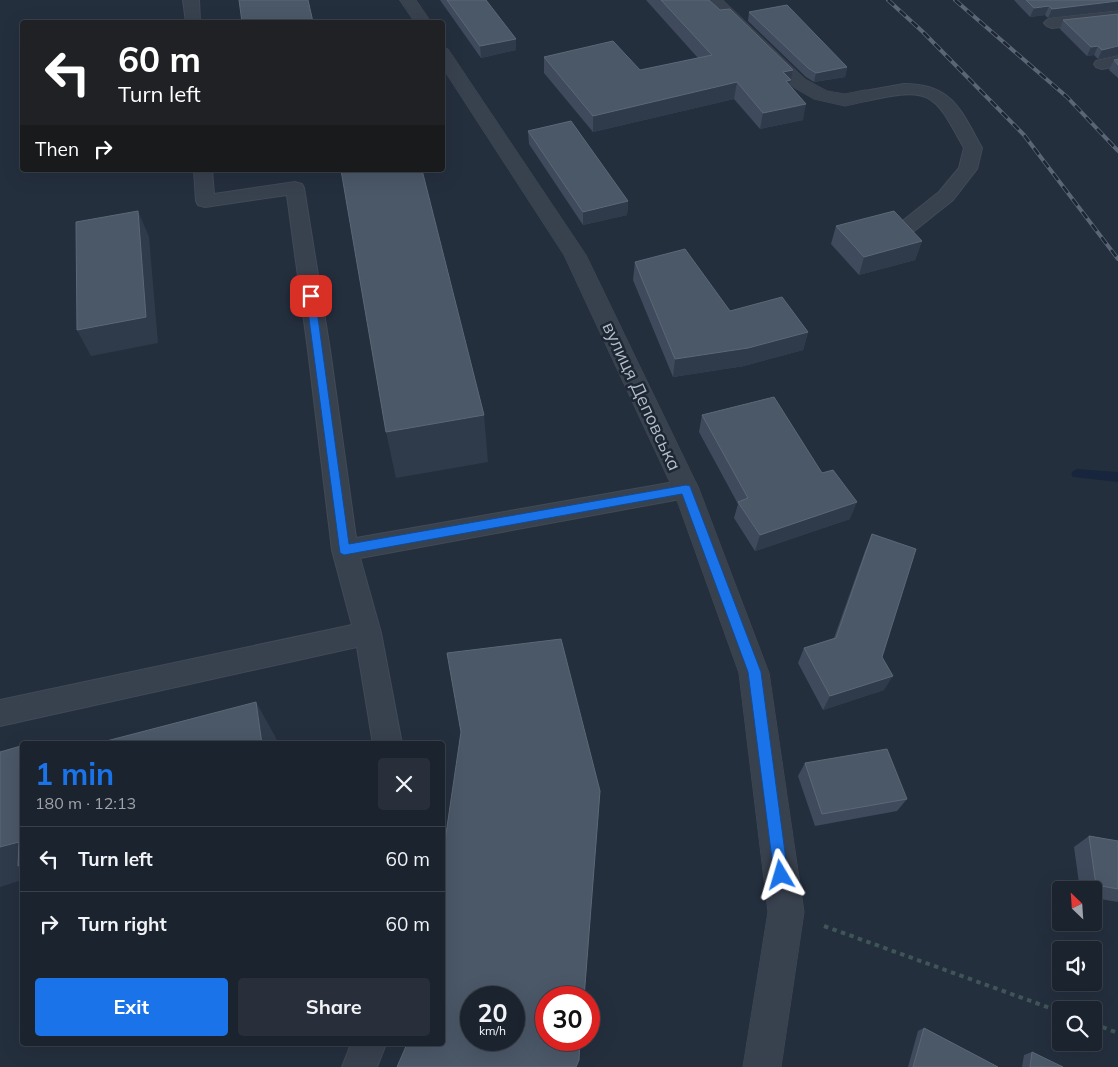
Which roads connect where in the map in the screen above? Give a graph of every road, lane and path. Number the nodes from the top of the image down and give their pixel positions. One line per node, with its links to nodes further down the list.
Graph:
1 (191, 0): 5 (lane)
2 (408, 0): 6 (street)
3 (714, 0): 11 (street)
4 (1118, 16): 7 (lane)
5 (193, 20)
6 (422, 20)
7 (1052, 23)
8 (445, 58): 14 (street, вулиця Деповська)
9 (1118, 61): 10 (lane)
10 (1102, 64)
11 (865, 96): 13 (lane)
12 (203, 172): 15 (lane)
13 (907, 227)
14 (686, 489): 15 (lane); 19 (street, вулиця Деповська)
15 (344, 550): 16 (lane)
16 (368, 633): 17 (lane); 18 (lane)
17 (0, 713)
18 (387, 741)
19 (786, 912): 20 (path); 25 (street, вулиця Деповська)
20 (1052, 1009)
21 (1102, 1027): 22 (path)
22 (1118, 1033)
23 (368, 1046): 24 (lane)
24 (359, 1067)
25 (762, 1067)

